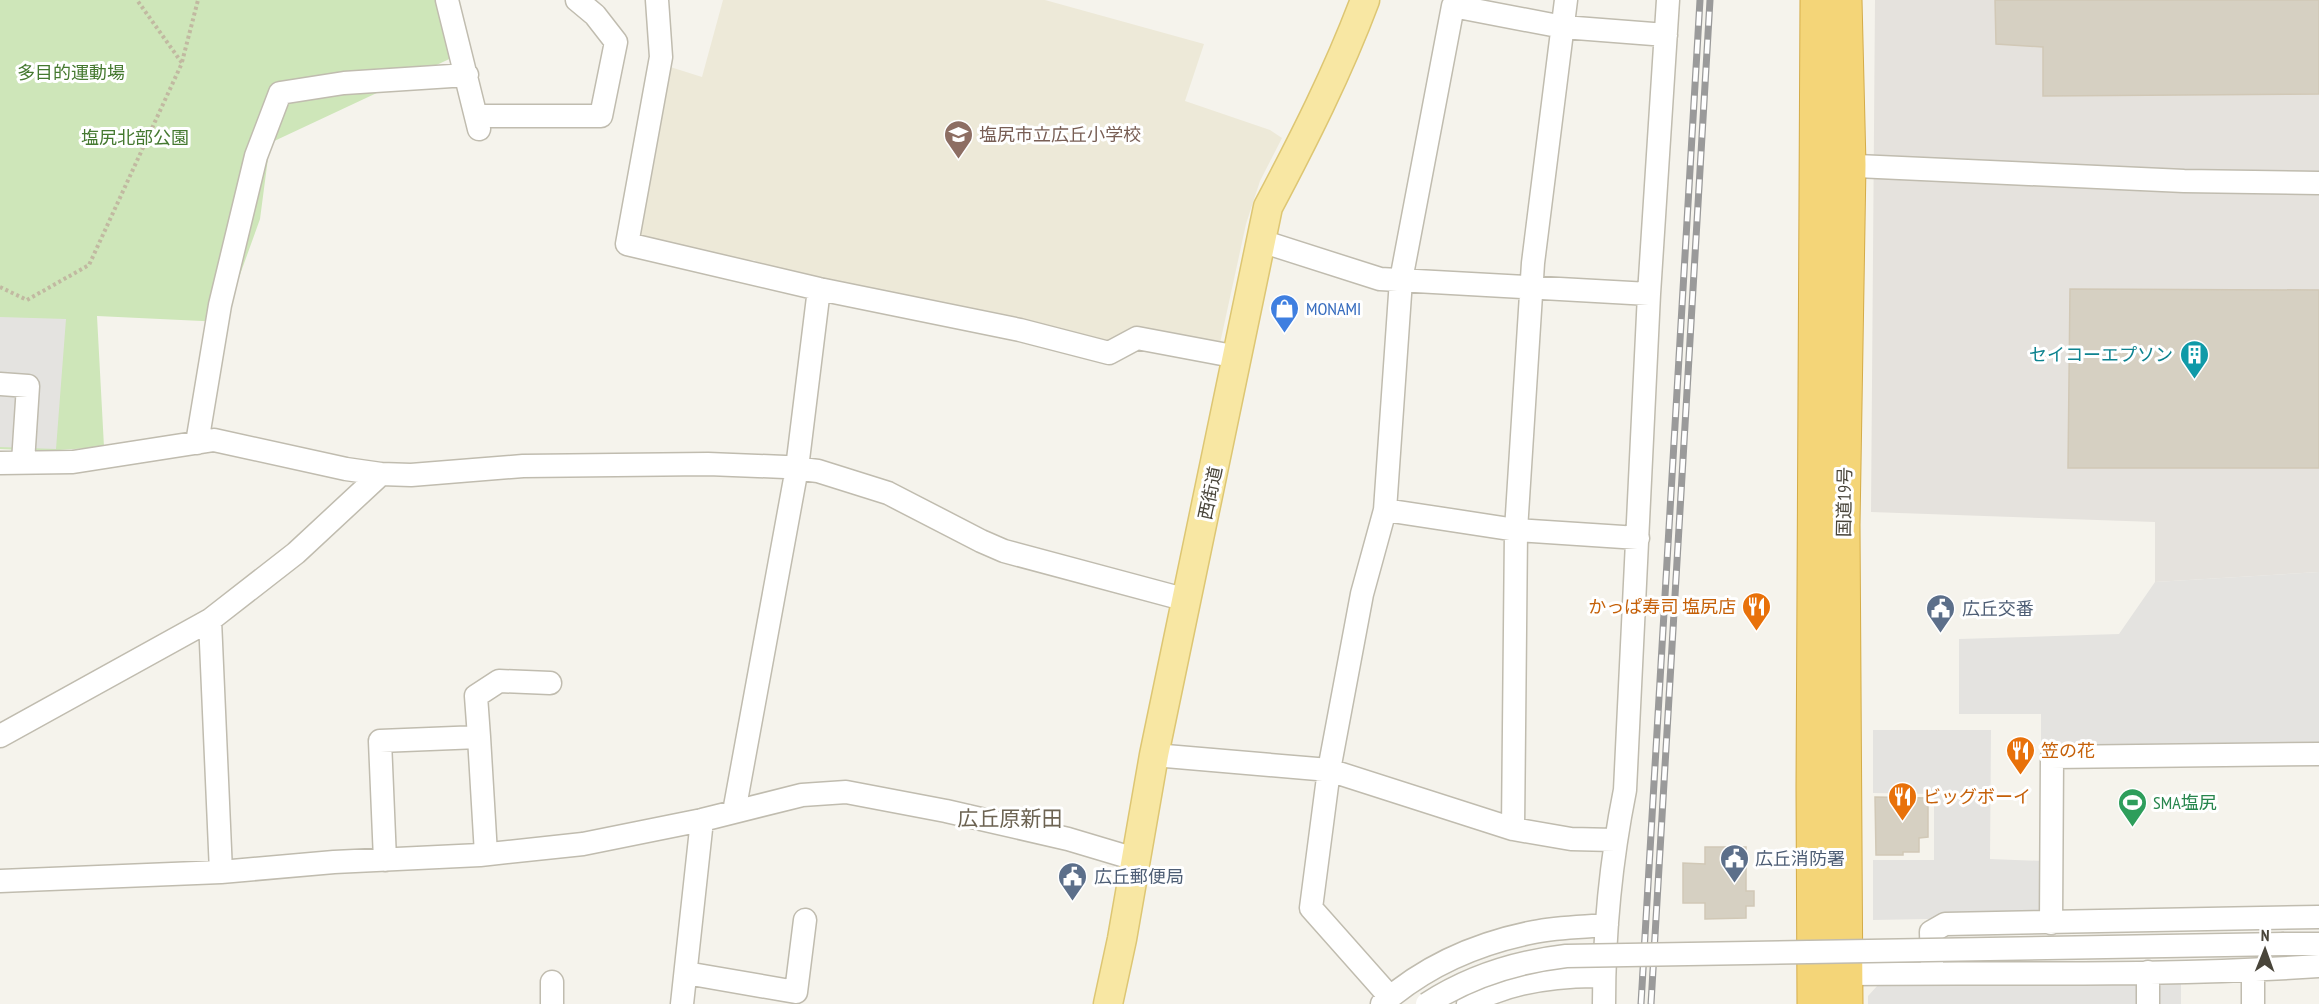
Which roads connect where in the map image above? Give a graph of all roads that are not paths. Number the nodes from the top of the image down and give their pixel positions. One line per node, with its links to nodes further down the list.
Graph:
1 (447, 0): 11 (street)
2 (577, 0): 11 (street)
3 (657, 0): 18 (street)
4 (1365, 0): 15 (main road, 西街道)
5 (1566, 0): 9 (street)
6 (1668, 0): 10 (street)
7 (1816, 0): 12 (highway, 国道19号)
8 (1845, 0): 13 (highway, 国道19号)
9 (1563, 27): 10 (street); 16 (street); 17 (street)
10 (1666, 35): 19 (street)
11 (467, 75): 22 (street)
12 (1817, 165): 13 (street); 58 (highway, 国道19号)
13 (1849, 165): 14 (street); 58 (highway, 国道19号)
14 (2319, 183)
15 (1261, 241): 16 (street); 20 (main road, 西街道)
16 (1401, 280): 17 (street); 27 (street)
17 (1533, 287): 19 (street); 28 (street)
18 (819, 289): 20 (street); 25 (street)
19 (1649, 294): 29 (street)
20 (1238, 357): 30 (main road, 西街道)
21 (0, 384): 23 (street)
22 (197, 443): 23 (street); 26 (street)
23 (23, 462): 24 (street)
24 (0, 463)
25 (797, 468): 26 (street); 30 (street); 38 (street)
26 (381, 474): 31 (street)
27 (1386, 510): 28 (street); 37 (street)
28 (1516, 530): 29 (street); 40 (street)
29 (1638, 538): 41 (street)
30 (1187, 600): 35 (main road, 西街道)
31 (210, 620): 33 (street); 45 (street)
32 (550, 683): 34 (street)
33 (0, 736)
34 (479, 737): 42 (street); 44 (street)
35 (1154, 754): 37 (street); 43 (main road, 西街道)
36 (2319, 754): 49 (street)
37 (1329, 770): 40 (street); 59 (street)
38 (734, 812): 39 (street); 43 (street)
39 (702, 820): 42 (street); 56 (street)
40 (1513, 829): 41 (street)
41 (1615, 840): 50 (street)
42 (486, 854): 44 (street)
43 (1135, 859): 61 (main road, 西街道)
44 (385, 860): 45 (street)
45 (221, 872): 46 (street)
46 (0, 881)
47 (2319, 917): 49 (street)
48 (805, 920): 56 (street)
49 (2051, 922): 55 (street)
50 (1607, 924): 57 (street); 59 (street)
51 (2319, 944): 62 (street, bridge)
52 (2319, 966): 53 (street)
53 (2253, 971): 54 (street); 66 (street)
54 (2148, 972): 55 (street); 65 (street)
55 (1932, 973): 58 (street)
56 (686, 974): 60 (street)
57 (1604, 976): 63 (street); 64 (street)
58 (1830, 989)
59 (1386, 1000)
60 (682, 1004)
61 (1108, 1004)
62 (1427, 1004)
63 (1468, 1004)
64 (1604, 1004)
65 (2148, 1004)
66 (2253, 1004)

